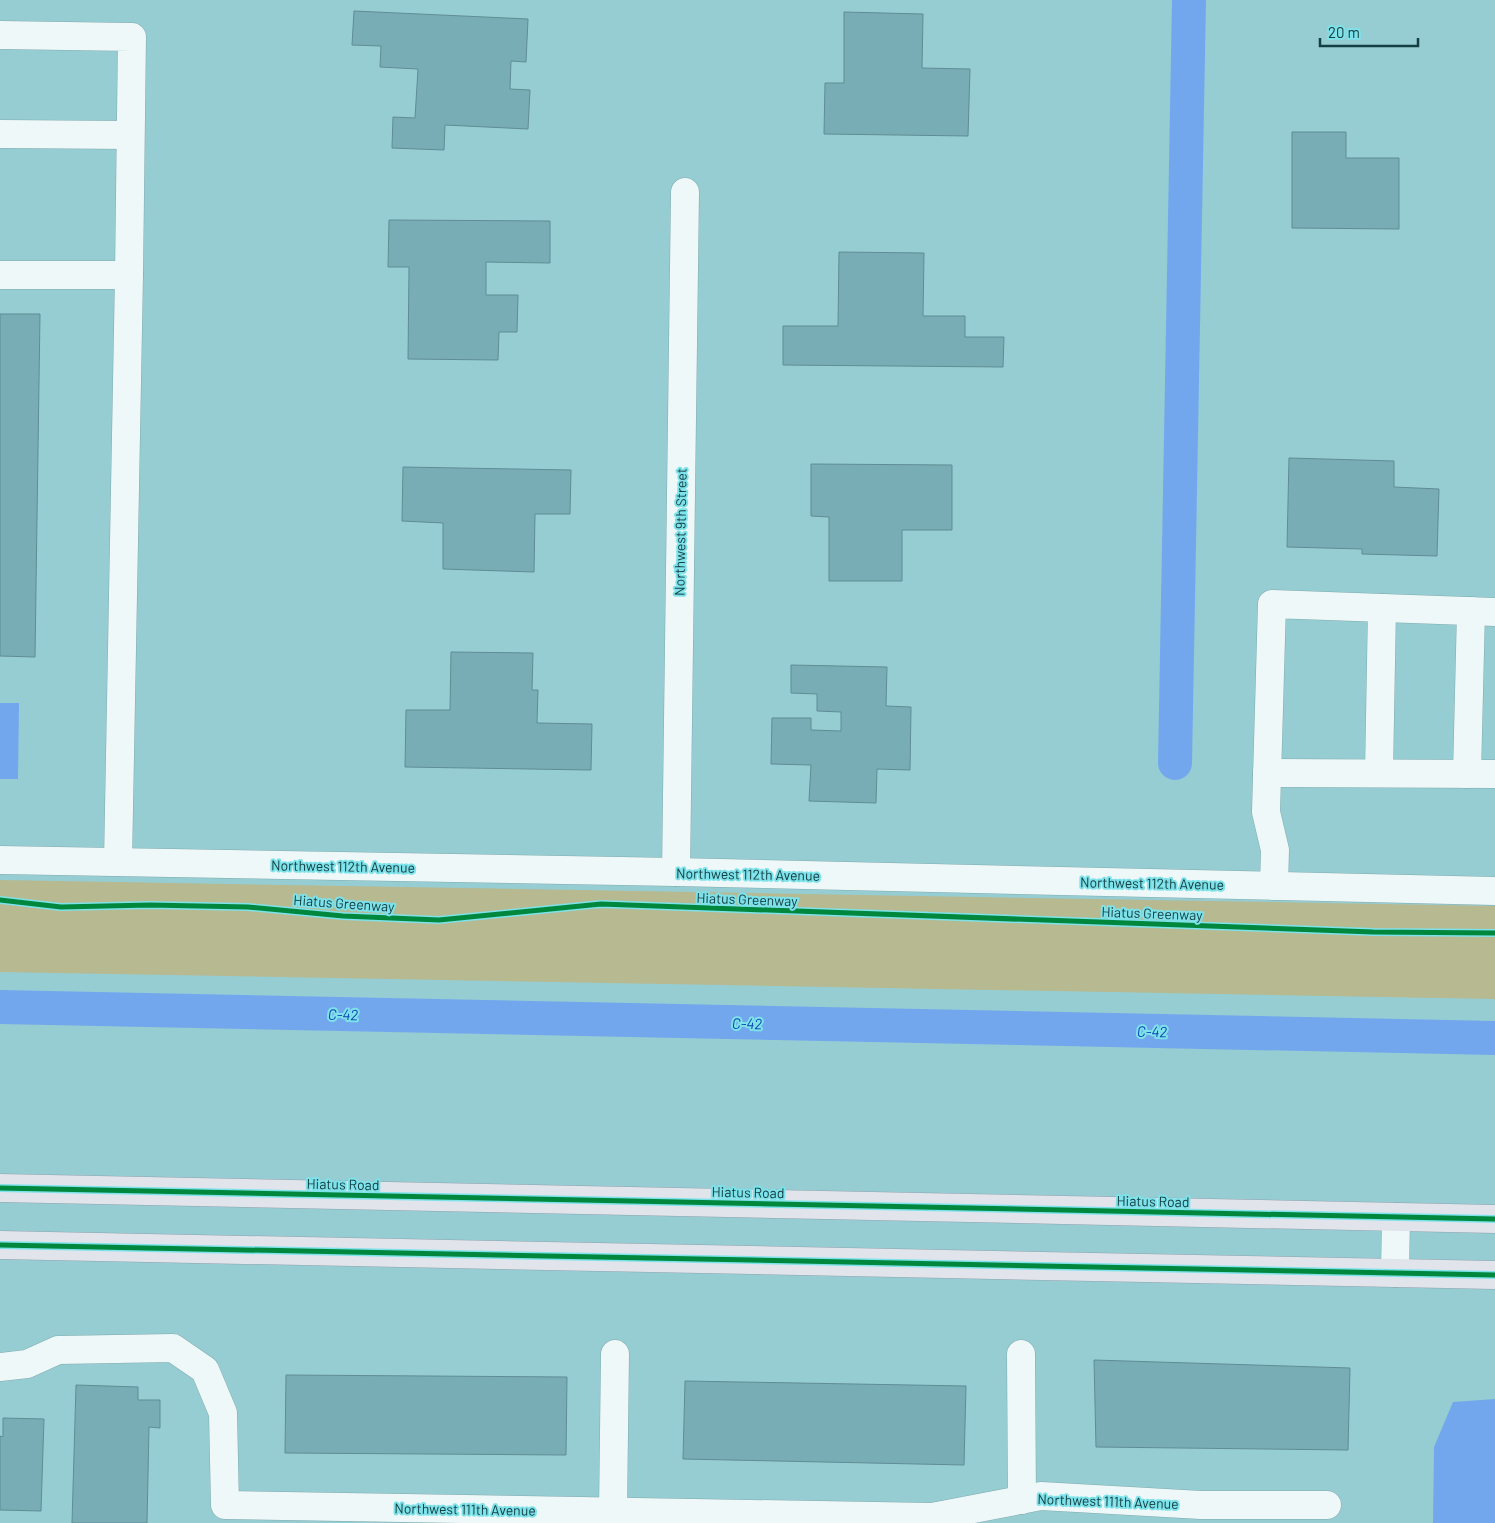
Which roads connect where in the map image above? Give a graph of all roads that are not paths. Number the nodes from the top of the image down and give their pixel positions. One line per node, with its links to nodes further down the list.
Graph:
1 (0, 35): 3 (street)
2 (0, 134): 3 (street)
3 (130, 135): 6 (street)
4 (685, 192): 15 (street, Northwest 9th Street)
5 (0, 275): 6 (street)
6 (128, 275): 14 (street)
7 (1382, 608): 8 (street); 9 (street); 10 (street)
8 (1483, 612): 11 (street)
9 (1267, 773): 10 (street); 16 (street)
10 (1379, 773): 11 (street)
11 (1467, 774): 12 (street)
12 (1495, 774)
13 (0, 860): 14 (street, Northwest 112th Avenue)
14 (118, 862): 15 (street, Northwest 112th Avenue)
15 (676, 872): 16 (street, Northwest 112th Avenue)
16 (1274, 886): 17 (street, Northwest 112th Avenue)
17 (1495, 890)
18 (0, 1188): 19 (main road, Hiatus Road)
19 (1396, 1217): 20 (main road, Hiatus Road); 22 (street)
20 (1495, 1219)
21 (0, 1244): 22 (main road)
22 (1395, 1273): 23 (main road)
23 (1495, 1275)
24 (615, 1354): 32 (street)
25 (1021, 1354): 27 (street)
26 (0, 1367): 30 (street, Northwest 111th Avenue)
27 (1022, 1500): 29 (street, Northwest 111th Avenue); 32 (street, Northwest 111th Avenue)
28 (1327, 1505): 31 (street, Northwest 111th Avenue)
29 (1122, 1512): 31 (street, Northwest 111th Avenue)
30 (225, 1514): 32 (street, Northwest 111th Avenue)
31 (1201, 1514)
32 (601, 1515)

